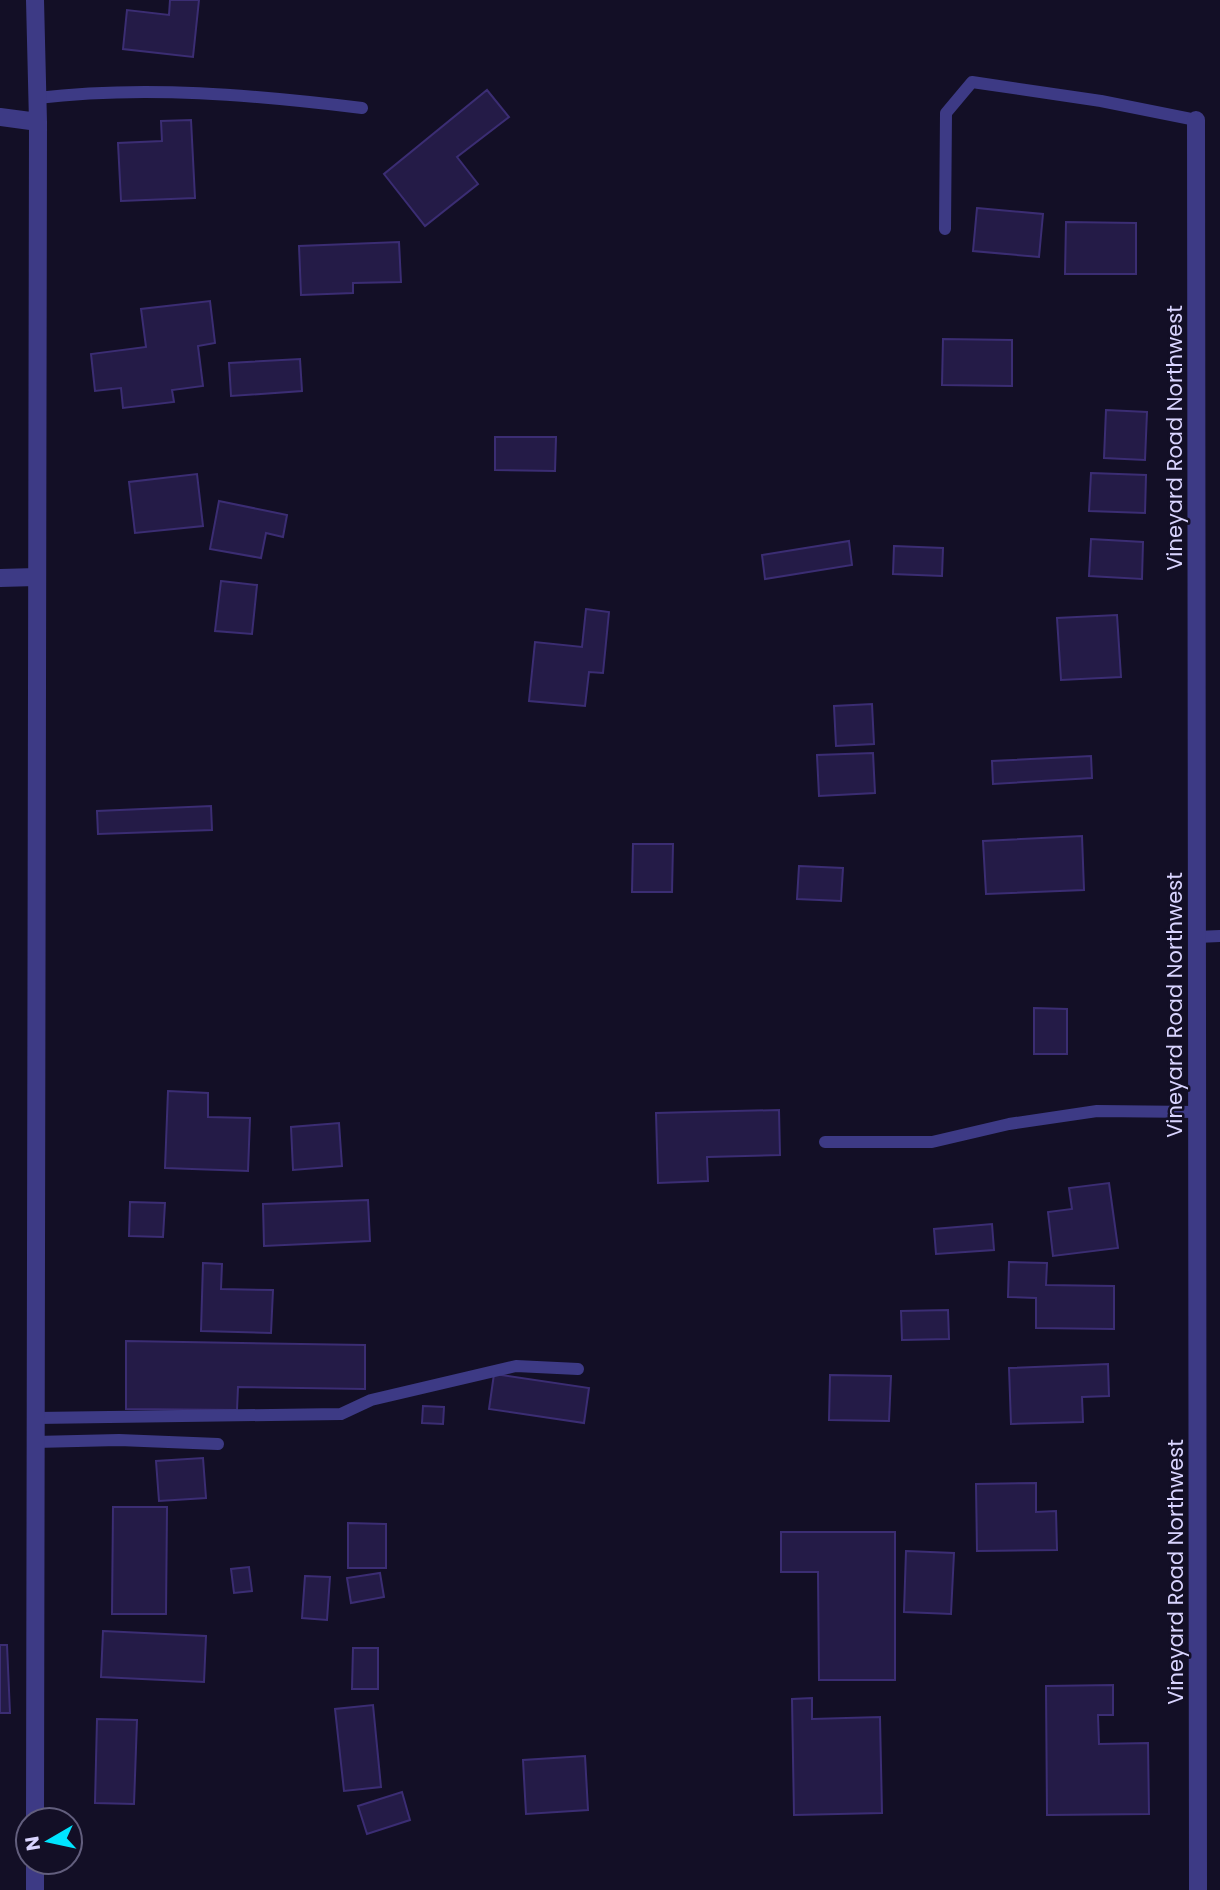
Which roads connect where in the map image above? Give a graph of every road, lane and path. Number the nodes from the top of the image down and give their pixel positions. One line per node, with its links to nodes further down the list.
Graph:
1 (34, 0): 2 (street)
2 (37, 98): 3 (lane); 6 (street)
3 (362, 108)
4 (0, 117): 6 (street)
5 (1196, 120): 7 (lane); 11 (street, Vineyard Road Northwest)
6 (38, 122): 9 (street)
7 (945, 229)
8 (0, 578): 9 (street)
9 (36, 578): 15 (street)
10 (1220, 936): 11 (lane)
11 (1197, 937): 12 (street, Vineyard Road Northwest)
12 (1197, 1112): 13 (lane); 19 (street, Vineyard Road Northwest)
13 (825, 1142)
14 (578, 1369): 15 (lane)
15 (36, 1418): 16 (street)
16 (35, 1443): 17 (lane); 18 (street)
17 (218, 1444)
18 (35, 1806)
19 (1198, 1890)

